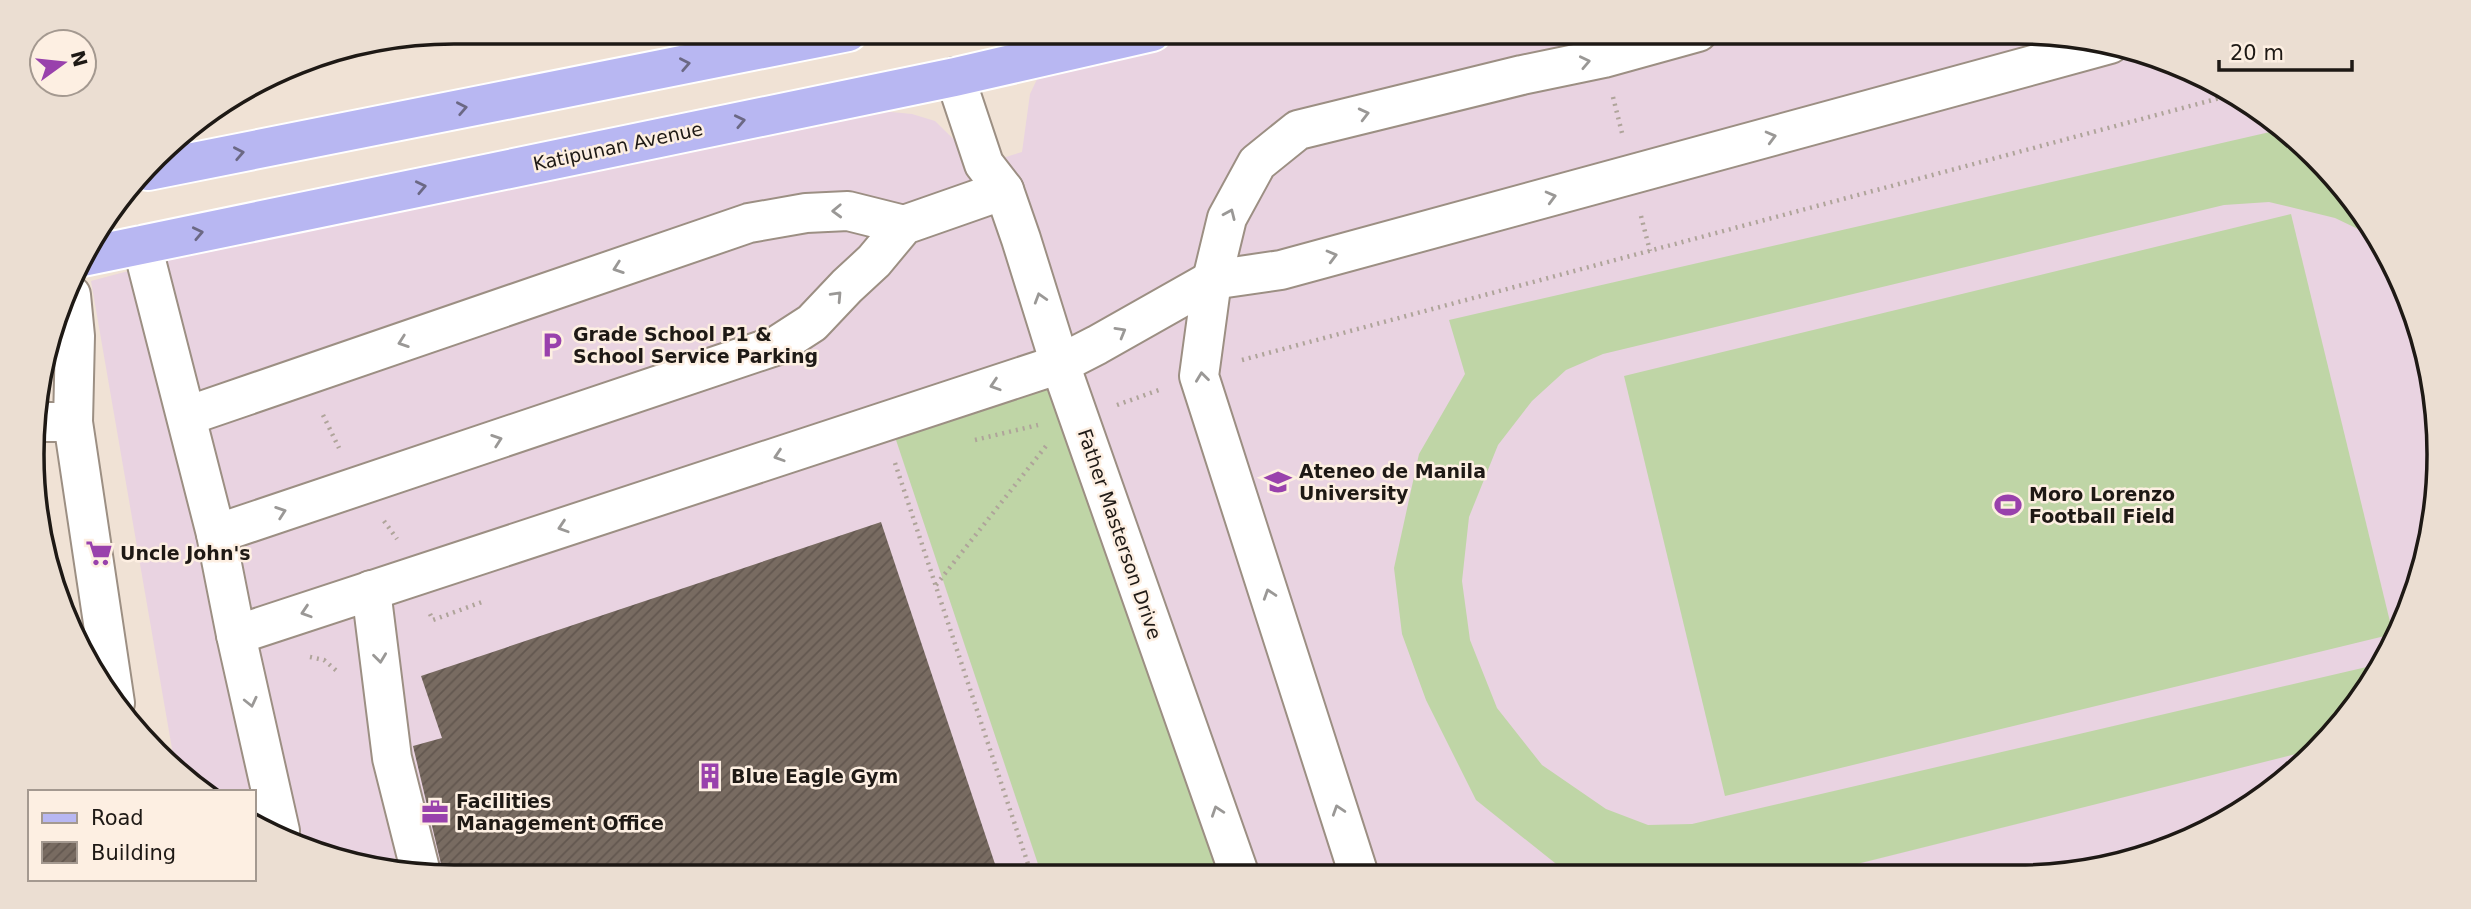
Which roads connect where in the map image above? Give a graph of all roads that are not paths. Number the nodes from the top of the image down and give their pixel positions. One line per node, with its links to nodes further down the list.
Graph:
1 (788, 44): 6 (main road, one-way to 1)
2 (1099, 44): 5 (main road, Katipunan Avenue)
3 (1655, 44): 11 (lane, one-way to 3)
4 (2087, 50): 11 (lane, one-way to 4)
5 (968, 74): 7 (lane, Father Masterson Drive); 9 (main road, Katipunan Avenue, one-way to 5)
6 (160, 169)
7 (1004, 190): 8 (lane); 13 (lane, Father Masterson Drive, one-way to 7)
8 (904, 225): 14 (lane, one-way to 14); 16 (lane, one-way to 8)
9 (142, 245): 10 (main road, Katipunan Avenue); 14 (lane)
10 (96, 254)
11 (1212, 280): 13 (lane, one-way to 11); 24 (lane, one-way to 11)
12 (72, 305): 15 (lane)
13 (1060, 364): 17 (lane, one-way to 17); 23 (lane, Father Masterson Drive, one-way to 13)
14 (187, 416): 16 (lane)
15 (54, 422): 19 (lane)
16 (216, 534): 18 (lane)
17 (371, 590): 18 (lane, one-way to 18); 22 (lane, one-way to 22)
18 (236, 635): 21 (lane, one-way to 21)
19 (96, 646): 20 (lane)
20 (103, 666)
21 (279, 826)
22 (419, 863)
23 (1236, 865)
24 (1355, 865)

